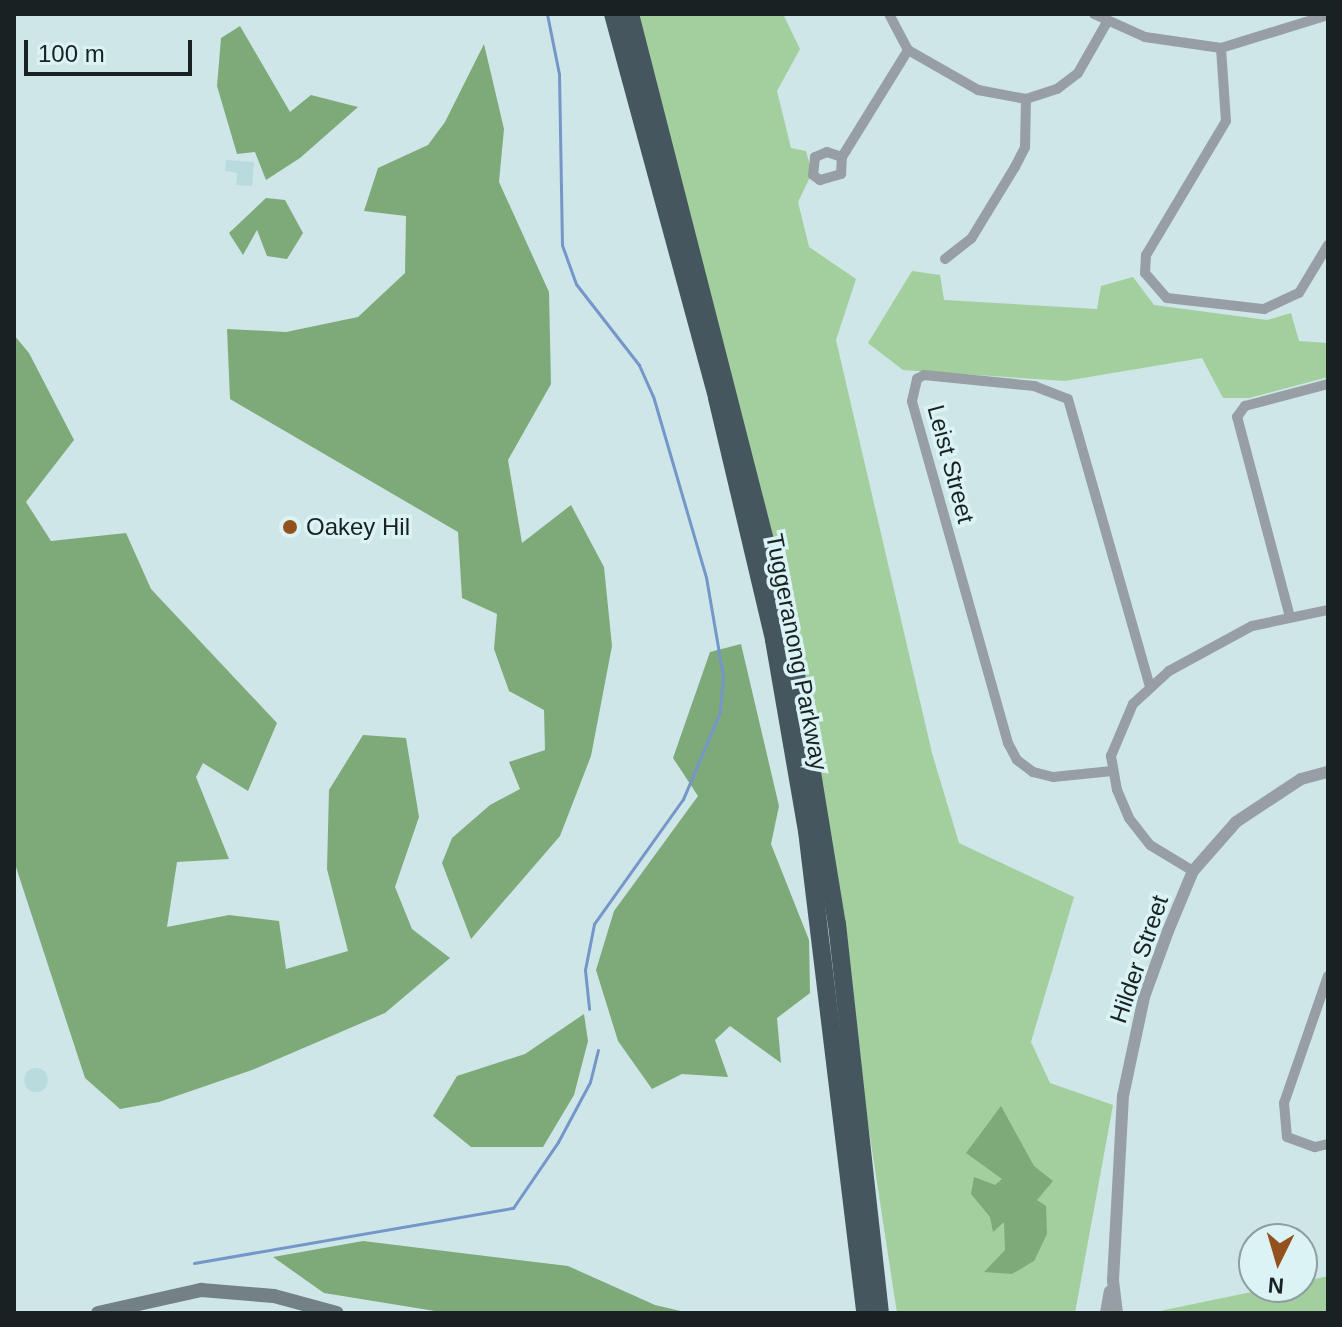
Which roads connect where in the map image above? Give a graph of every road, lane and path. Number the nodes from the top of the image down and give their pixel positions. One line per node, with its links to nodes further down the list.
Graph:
1 (613, 14): 25 (highway, Tuggeranong Parkway)
2 (630, 14): 26 (highway, Tuggeranong Parkway)
3 (889, 14): 8 (street)
4 (1094, 14): 6 (street)
5 (1328, 15): 7 (street)
6 (1107, 22): 7 (street); 9 (street)
7 (1221, 48): 11 (street)
8 (908, 50): 9 (street); 10 (street)
9 (1026, 99): 12 (street)
10 (842, 157)
11 (1328, 245)
12 (945, 259)
13 (1328, 384): 15 (street)
14 (1328, 610): 15 (street)
15 (1290, 617): 16 (street)
16 (1149, 684): 17 (street); 17 (street, Leist Street)
17 (1112, 771): 19 (street)
18 (1328, 772): 19 (street, Hilder Street)
19 (1193, 871): 22 (street, Hilder Street)
20 (1328, 976): 21 (street)
21 (1328, 1144)
22 (1113, 1280): 27 (street, Hilder Street); 28 (street, Hilder Street)
23 (98, 1313): 24 (main road)
24 (337, 1313)
25 (865, 1313)
26 (880, 1313)
27 (1106, 1313)
28 (1117, 1313)

